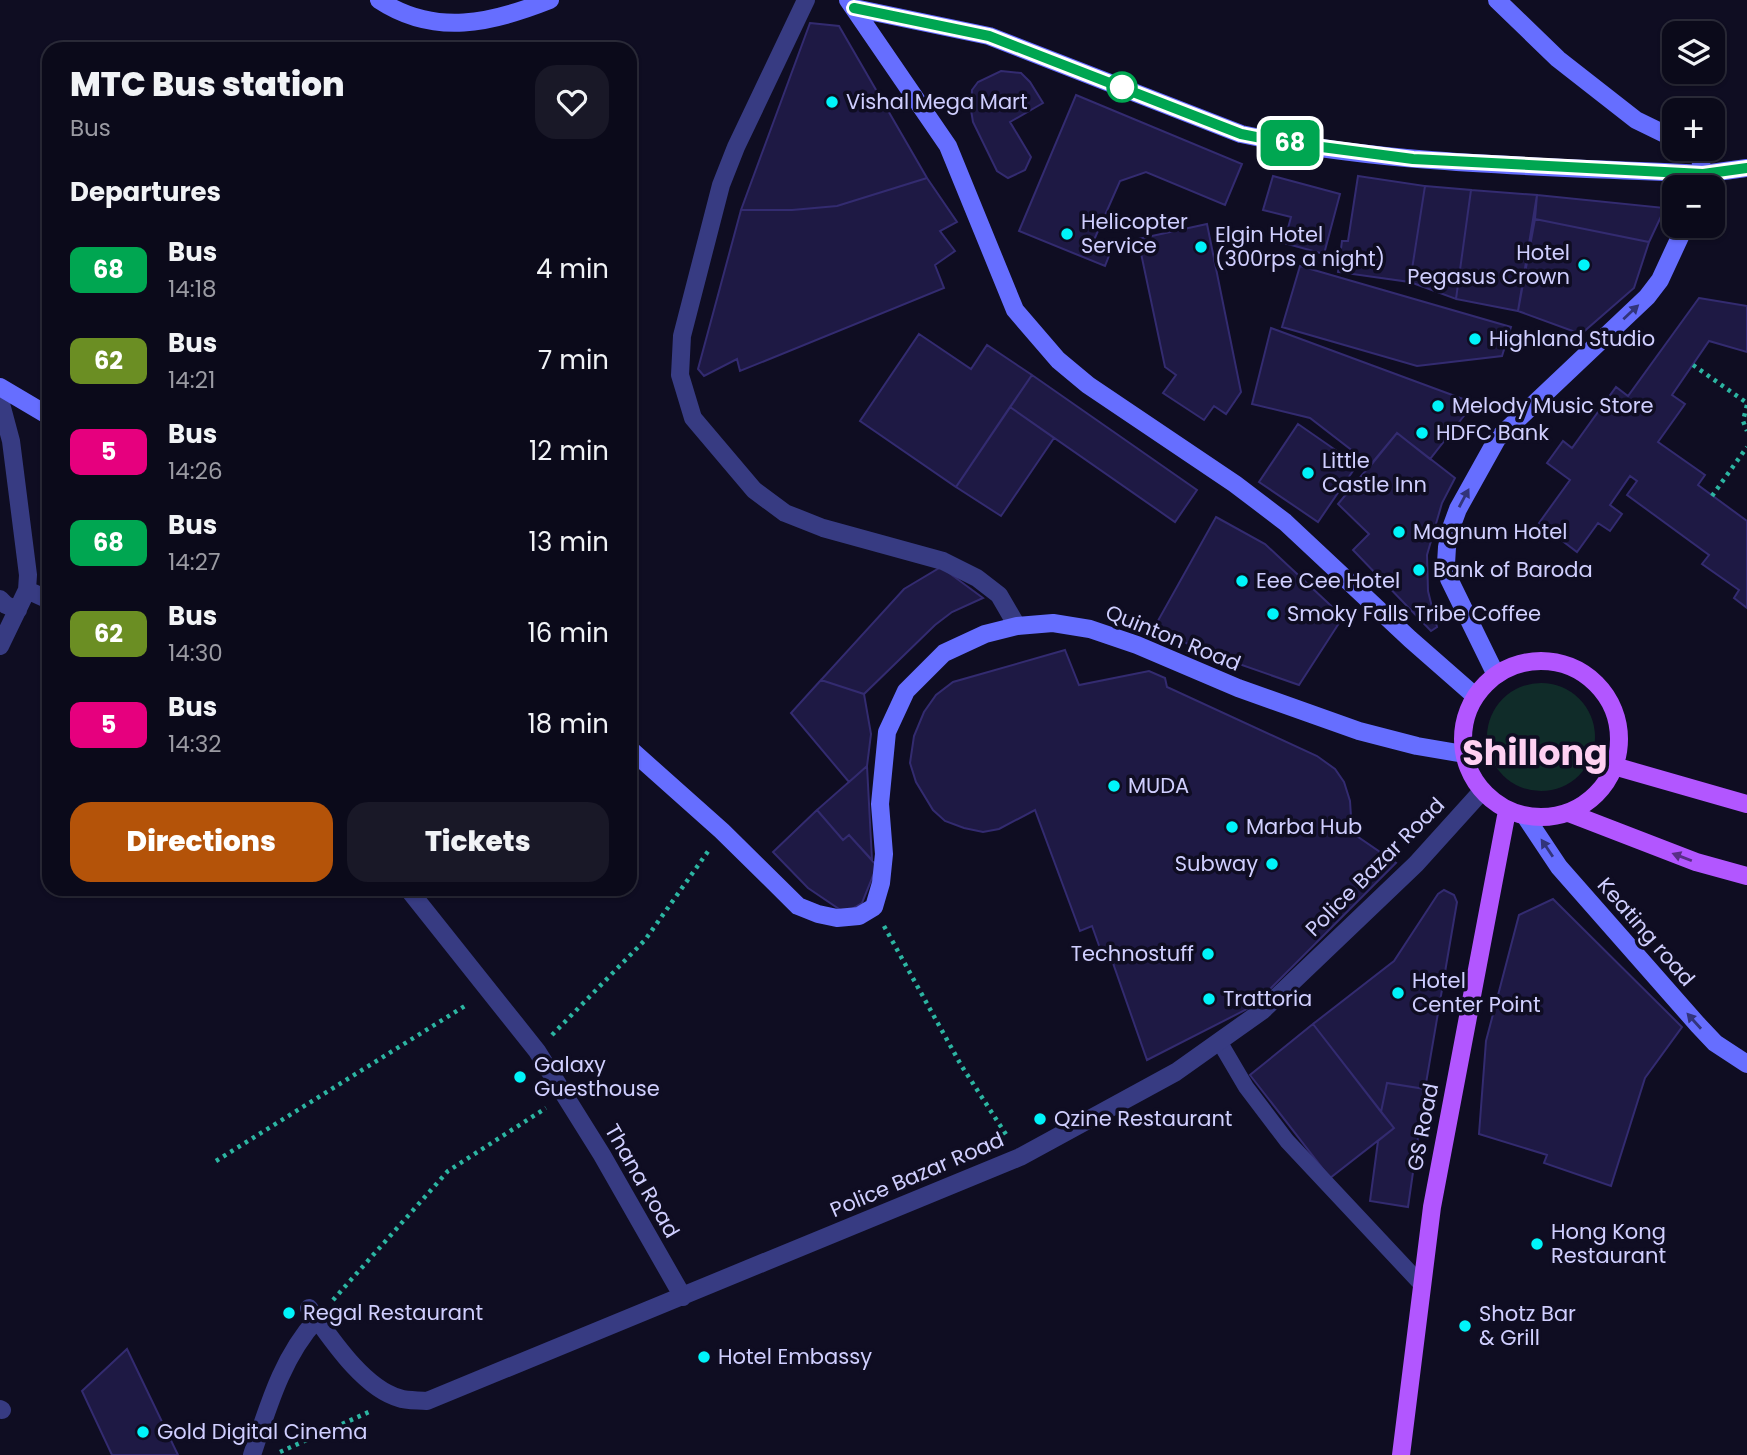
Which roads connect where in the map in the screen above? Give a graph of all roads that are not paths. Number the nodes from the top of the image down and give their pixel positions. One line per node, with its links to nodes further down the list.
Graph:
1 (379, 0): 2 (street)
2 (550, 0)
3 (806, 0): 18 (street)
4 (1497, 0): 6 (street)
5 (851, 4): 9 (street); 21 (street)
6 (1662, 133)
7 (1747, 168): 8 (street)
8 (1722, 175)
9 (1662, 178)
10 (1679, 238): 20 (street, one-way to 10)
11 (0, 387): 13 (street)
12 (0, 400): 14 (street)
13 (42, 412)
14 (27, 590): 15 (street); 17 (street)
15 (42, 597)
16 (0, 599): 17 (street)
17 (18, 610): 19 (street)
18 (1017, 626): 22 (street, Quinton Road); 23 (street, Quinton Road)
19 (0, 646)
20 (1496, 675): 21 (main road); 24 (main road)
21 (1475, 696): 22 (main road)
22 (1464, 754): 25 (main road)
23 (637, 755)
24 (1614, 766): 26 (main road); 28 (main road)
25 (1482, 791): 27 (main road); 32 (street, Police Bazar Road)
26 (1747, 804)
27 (1507, 811): 29 (main road); 34 (main road, GS Road)
28 (1569, 813): 29 (main road); 30 (main road, one-way to 28)
29 (1525, 816): 33 (street, Keating road, one-way to 29)
30 (1747, 876)
31 (414, 896): 35 (street, Thana Road)
32 (1219, 1041): 34 (lane); 35 (street, Police Bazar Road)
33 (1747, 1064)
34 (1422, 1285): 37 (main road, GS Road)
35 (683, 1297): 36 (street, Police Bazar Road)
36 (252, 1455)
37 (1401, 1455)

